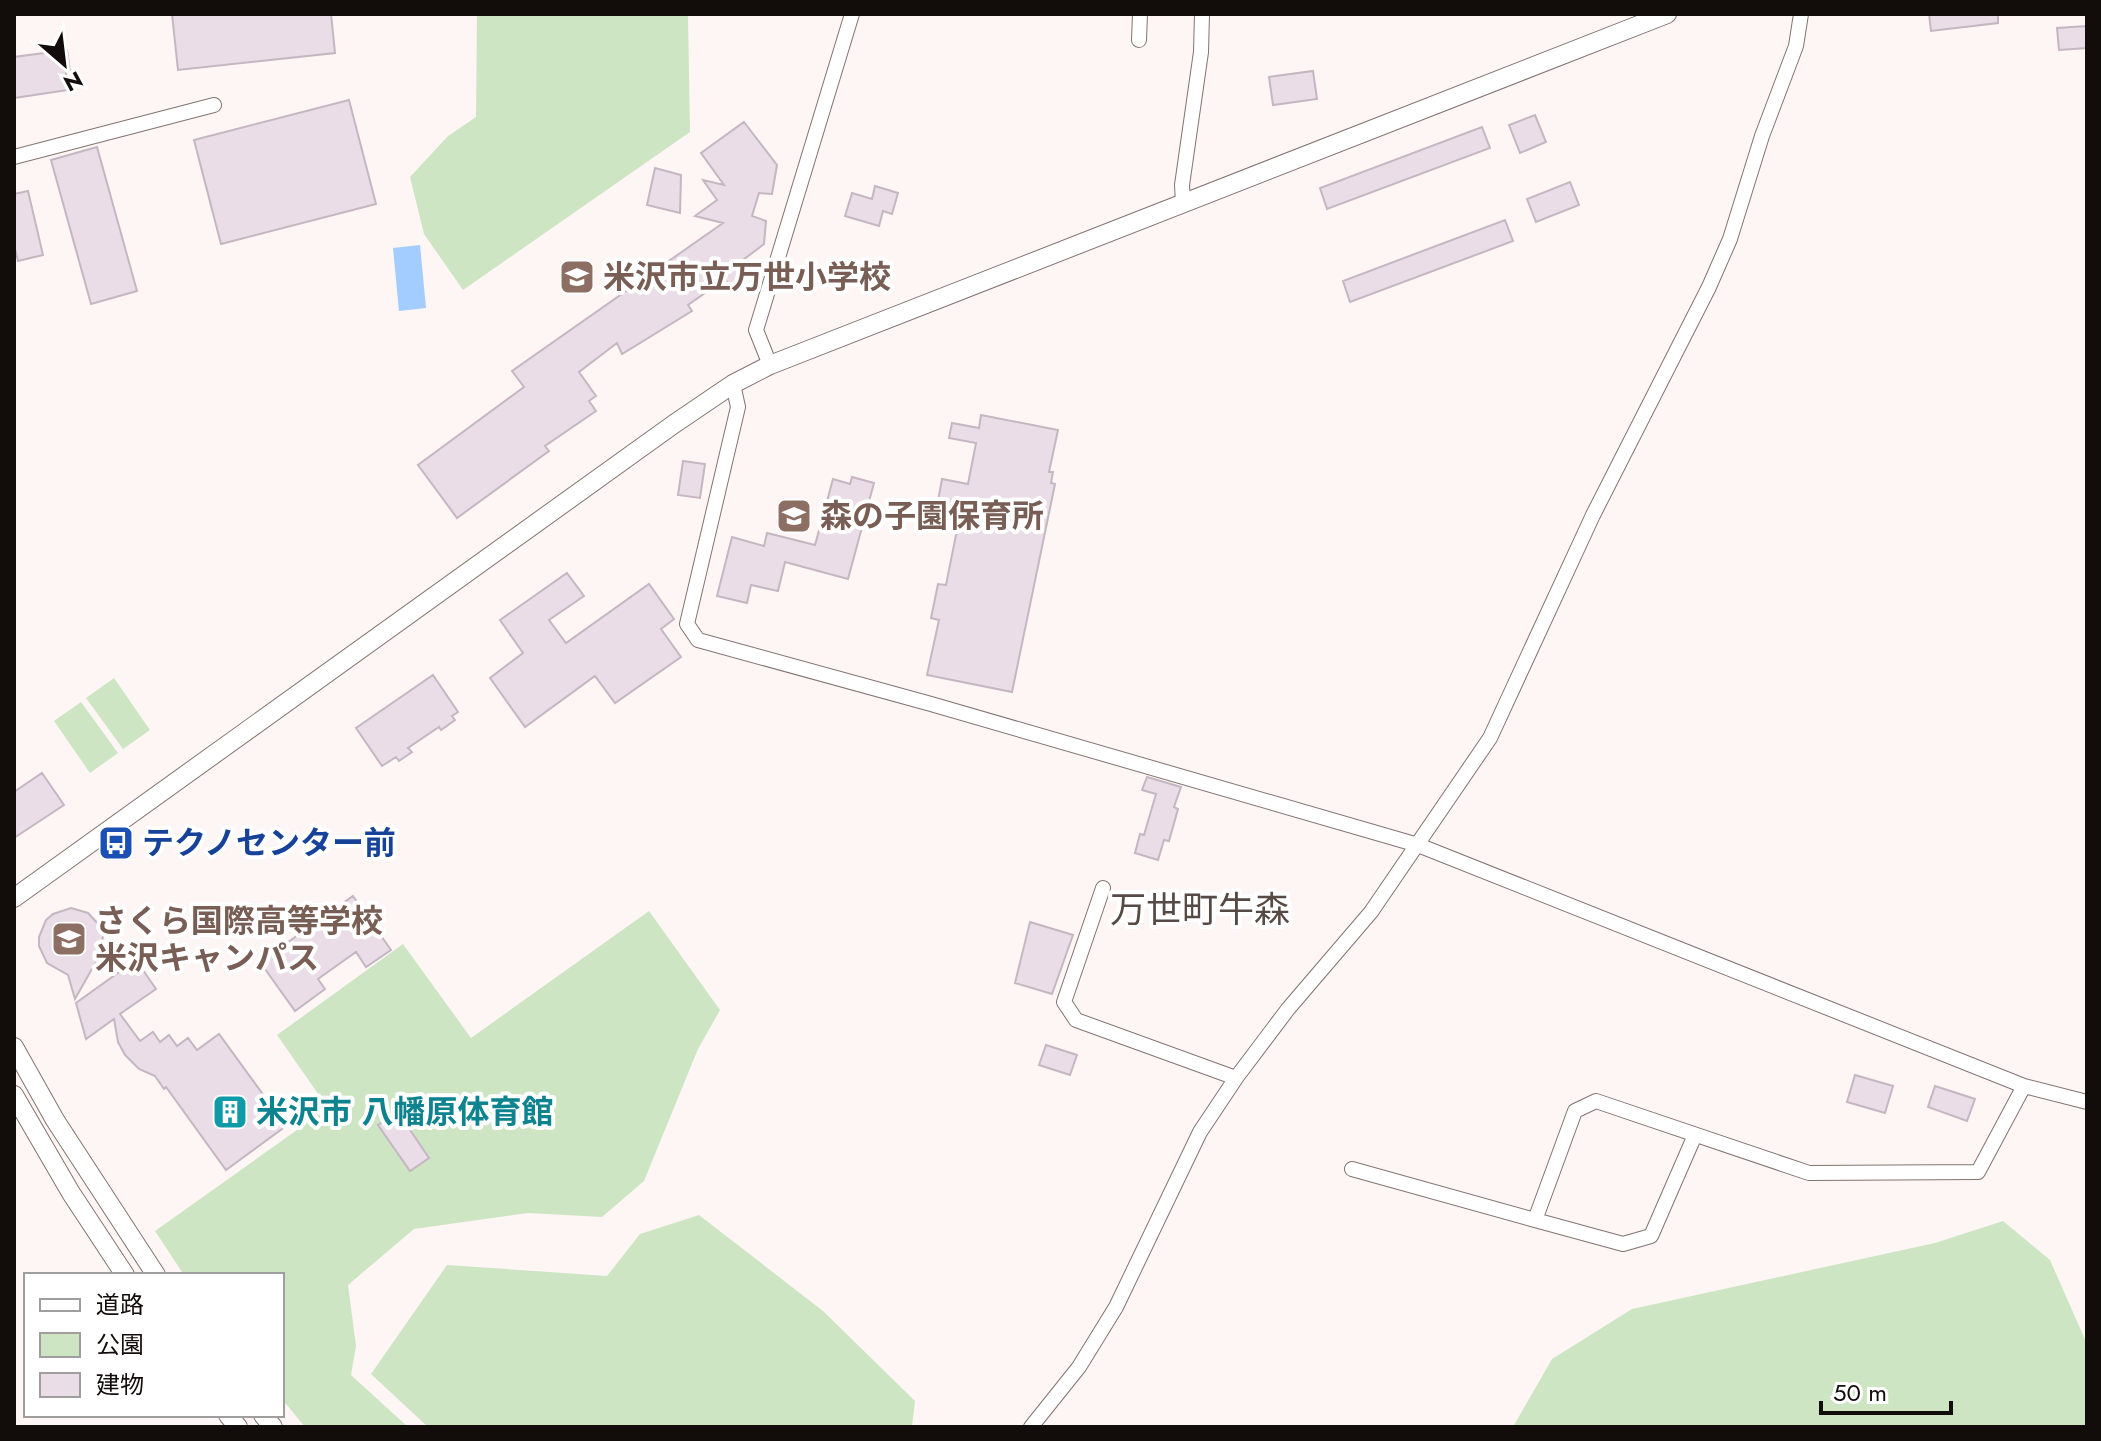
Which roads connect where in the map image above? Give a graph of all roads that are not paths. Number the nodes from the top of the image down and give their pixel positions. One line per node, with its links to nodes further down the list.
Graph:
1 (852, 14): 10 (street)
2 (1140, 14): 6 (street)
3 (1202, 14): 9 (street)
4 (1667, 14): 9 (street)
5 (1801, 14): 12 (street)
6 (1139, 40)
7 (214, 105): 8 (street)
8 (14, 157)
9 (1183, 202): 10 (street)
10 (770, 365): 11 (street)
11 (733, 384): 12 (street); 14 (street)
12 (1418, 845): 16 (street); 17 (street)
13 (1103, 888): 16 (street)
14 (14, 898)
15 (14, 1047): 24 (street)
16 (1236, 1078): 25 (street)
17 (2024, 1086): 19 (street); 20 (street)
18 (14, 1095): 23 (street)
19 (2087, 1102)
20 (1695, 1135): 22 (street); 22 (street)
21 (1352, 1169): 22 (street)
22 (1535, 1220)
23 (124, 1273)
24 (155, 1273)
25 (1031, 1427)

